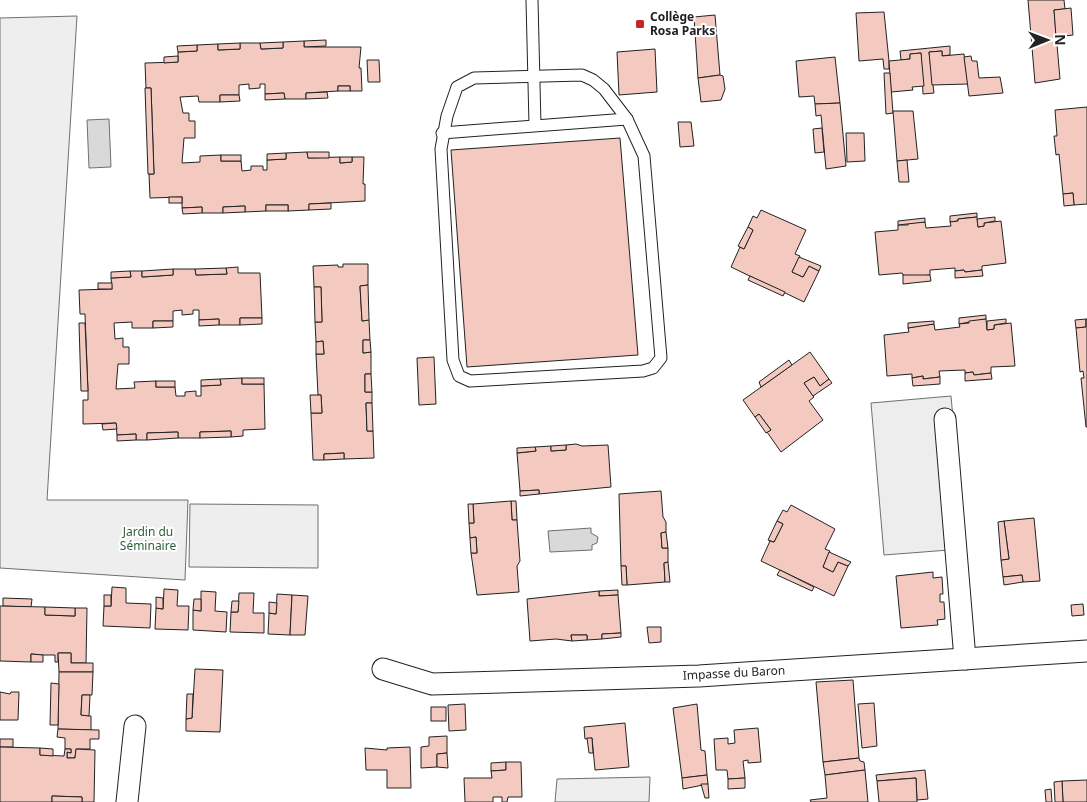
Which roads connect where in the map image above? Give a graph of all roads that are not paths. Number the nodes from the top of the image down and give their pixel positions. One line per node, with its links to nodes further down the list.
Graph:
1 (532, 0): 2 (lane)
2 (535, 78): 3 (lane); 4 (lane); 5 (lane)
3 (627, 119): 4 (lane); 5 (lane)
4 (535, 125): 5 (lane)
5 (442, 133)
6 (945, 419): 8 (street)
7 (1087, 651): 8 (street, Impasse du Baron)
8 (965, 659): 9 (street, Impasse du Baron)
9 (383, 669)
10 (135, 726): 11 (street)
11 (127, 802)

